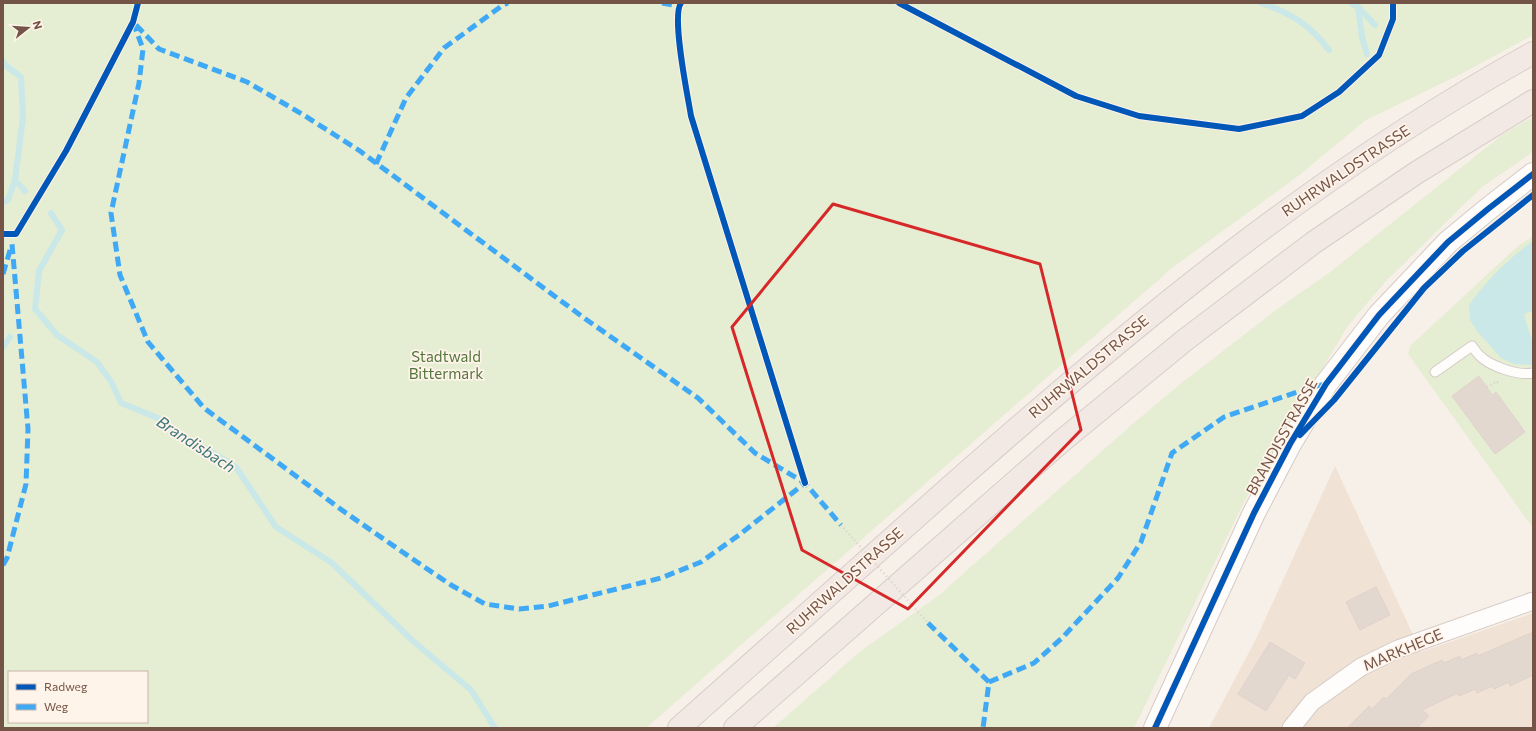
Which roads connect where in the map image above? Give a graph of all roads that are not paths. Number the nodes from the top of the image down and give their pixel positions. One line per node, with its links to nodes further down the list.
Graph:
1 (1533, 53): 7 (highway, RUHRWALDSTRASSE)
2 (1533, 101): 8 (highway)
3 (1533, 174): 9 (street, BRANDISSTRASSE)
4 (1435, 372): 5 (lane)
5 (1533, 373)
6 (1533, 601): 10 (street, MARKHEGE)
7 (679, 728)
8 (735, 728)
9 (1155, 728)
10 (1291, 728)

